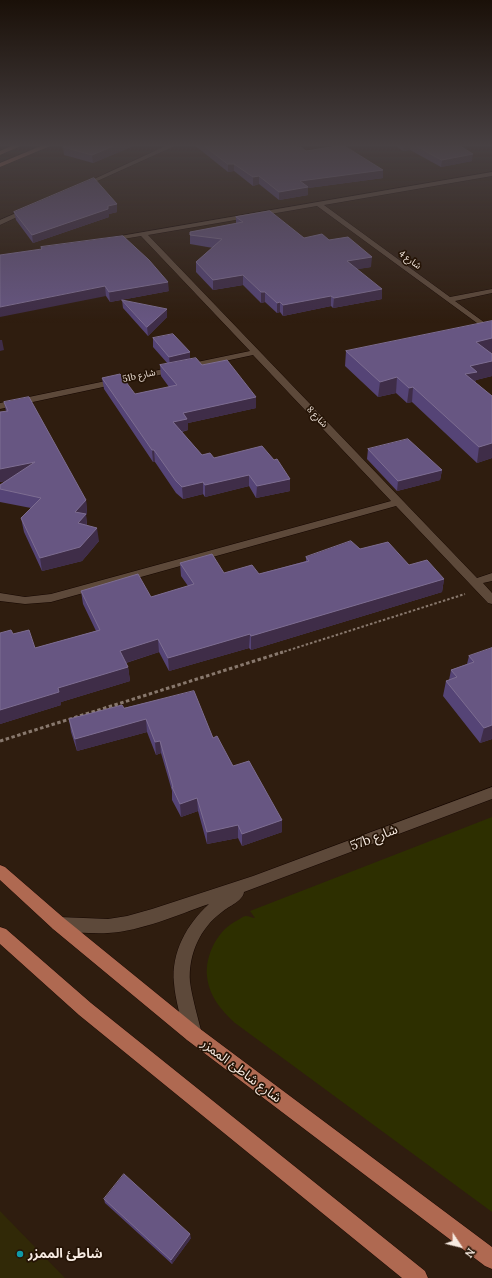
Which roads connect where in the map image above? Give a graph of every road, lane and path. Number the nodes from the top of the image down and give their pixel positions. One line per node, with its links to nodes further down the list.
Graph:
1 (314, 204): 5 (street)
2 (319, 204): 8 (street, شارع 4)
3 (35, 207): 4 (street)
4 (0, 223)
5 (142, 233): 6 (street); 10 (street, شارع 8)
6 (97, 241)
7 (492, 291): 8 (street)
8 (449, 300): 9 (street, شارع 4)
9 (492, 332)
10 (255, 352): 11 (street, 51b شارع); 12 (street, شارع 8)
11 (0, 406)
12 (398, 502): 14 (street, شارع 8); 15 (street)
13 (492, 577): 14 (street)
14 (478, 585): 16 (street, شارع 8); 17 (path)
15 (0, 597)
16 (492, 600)
17 (0, 741)
18 (492, 793): 20 (street, 57b شارع)
19 (0, 871): 21 (main road, شارع شاطئ الممزر)
20 (255, 882): 21 (street, 57b شارع); 23 (street, 57b شارع)
21 (59, 924): 23 (main road, شارع شاطئ الممزر)
22 (0, 934): 25 (main road)
23 (193, 1034): 24 (main road, شارع شاطئ الممزر)
24 (492, 1259)
25 (418, 1278)

